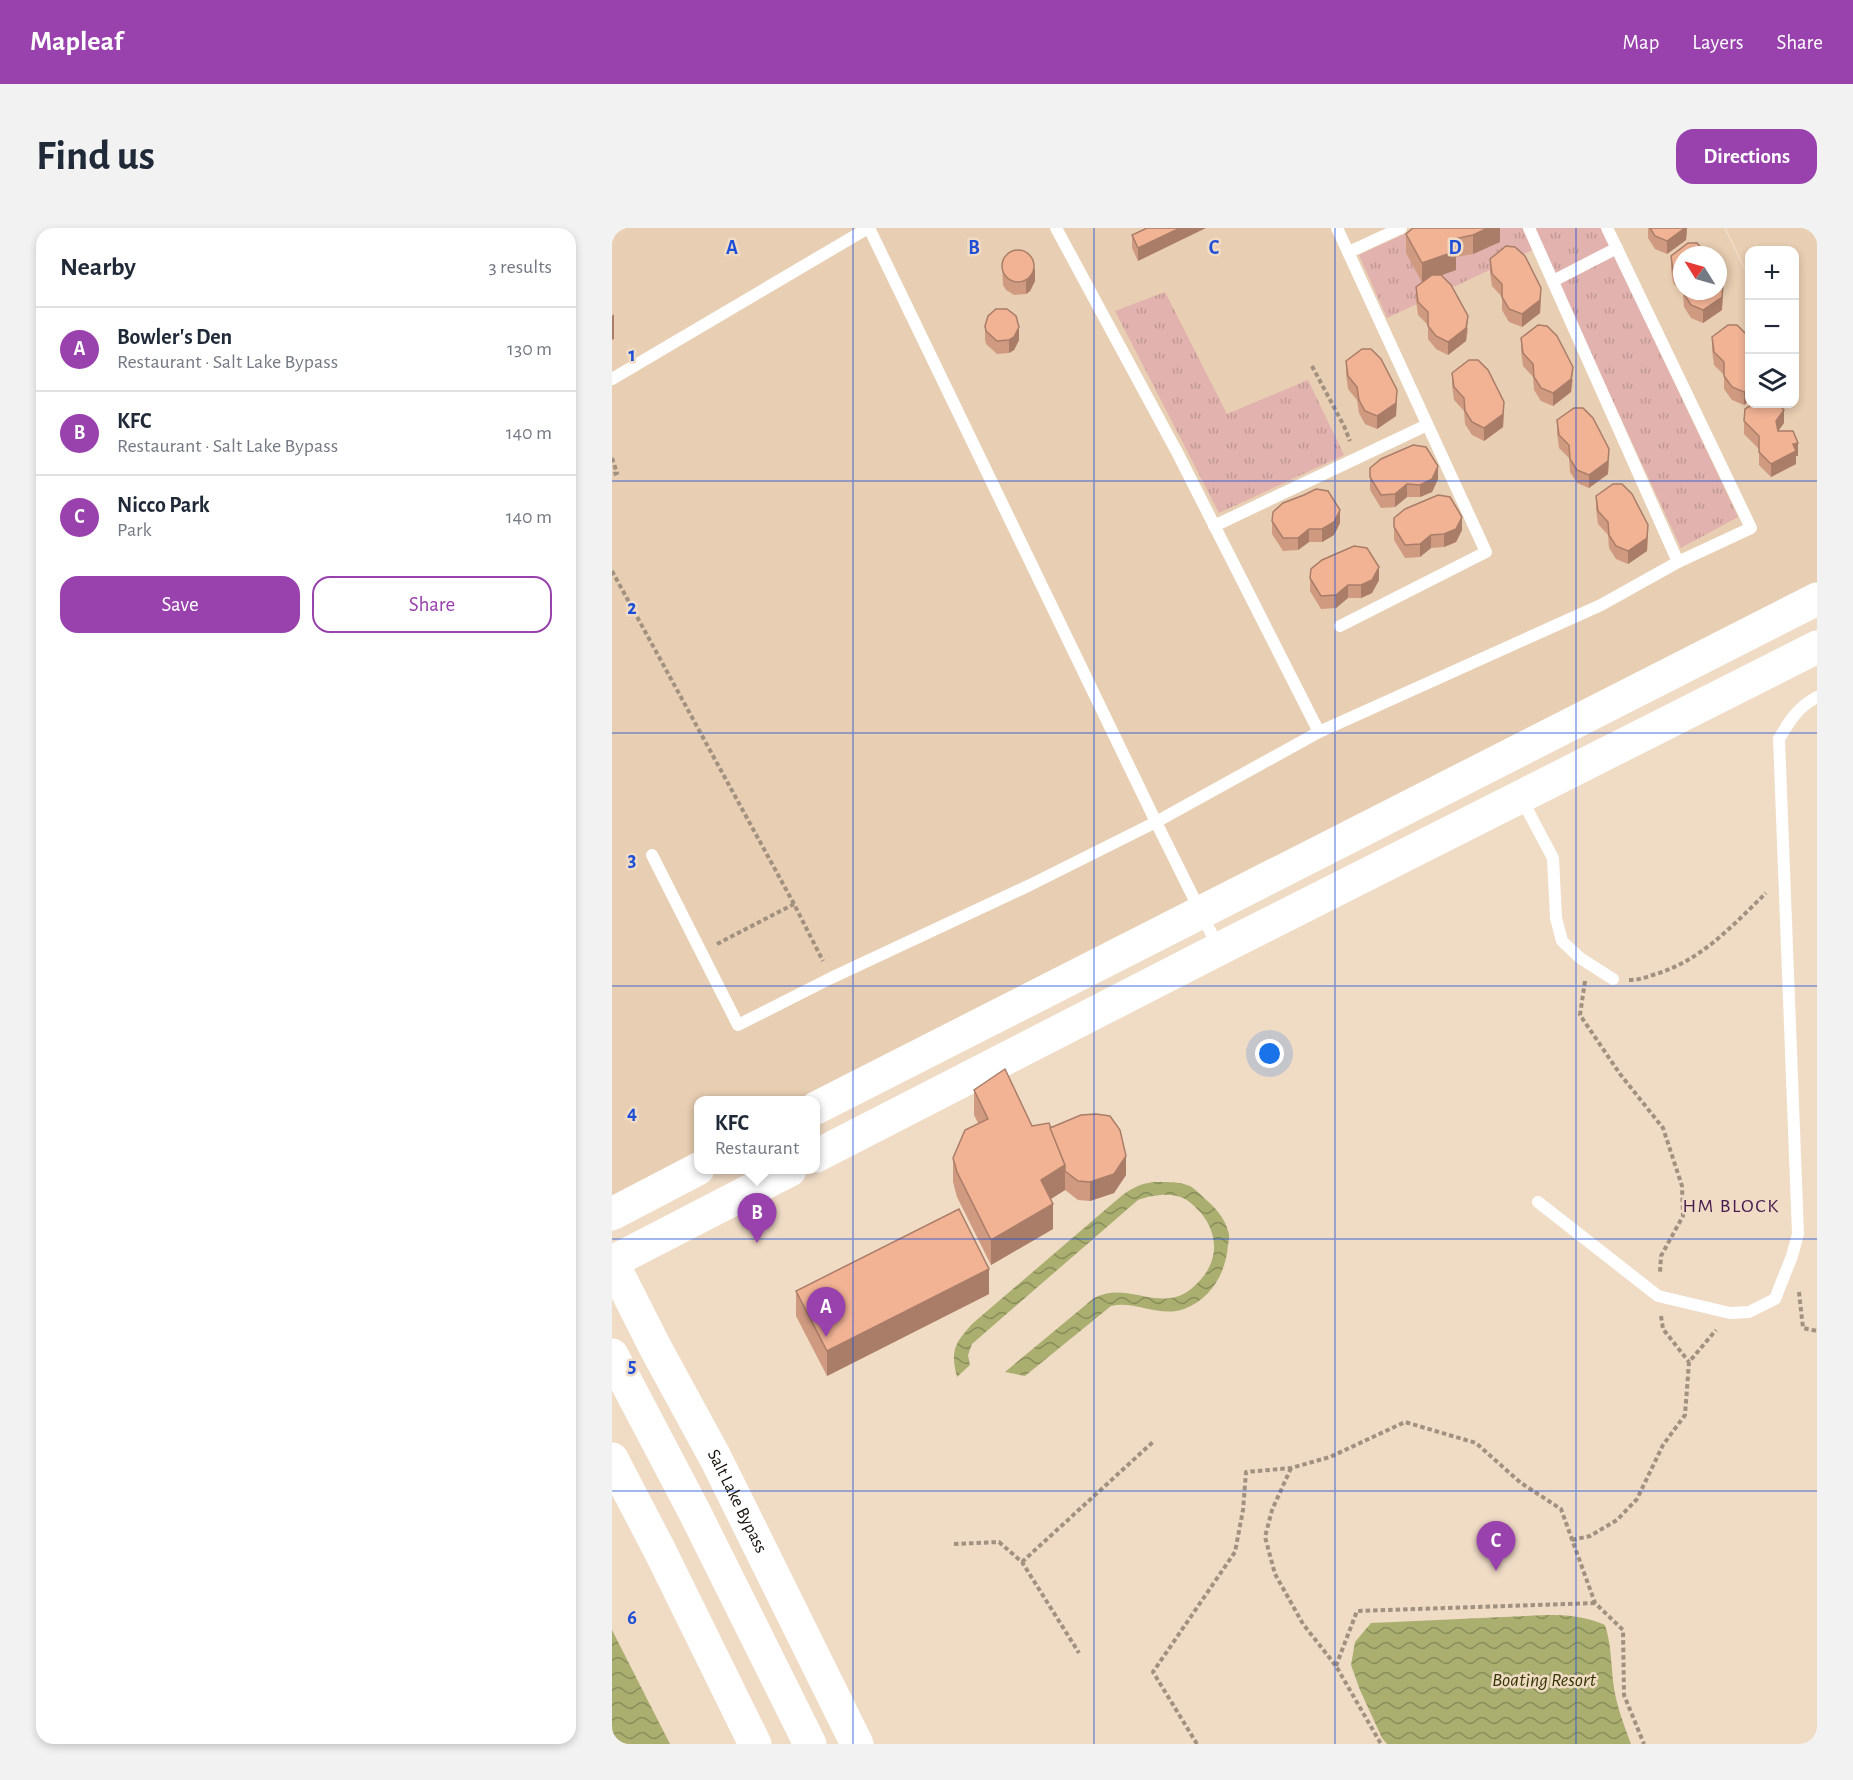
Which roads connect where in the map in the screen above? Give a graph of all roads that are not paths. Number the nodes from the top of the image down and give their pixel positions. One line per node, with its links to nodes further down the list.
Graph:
1 (868, 228): 10 (lane); 20 (lane)
2 (1056, 228): 12 (lane)
3 (1337, 228): 8 (lane)
4 (1401, 228): 8 (lane)
5 (1529, 228): 9 (lane)
6 (1607, 228): 7 (lane)
7 (1617, 248): 9 (lane); 13 (lane)
8 (1349, 252): 11 (lane)
9 (1553, 280): 13 (lane)
10 (612, 379)
11 (1427, 425): 12 (lane); 15 (lane)
12 (1214, 526): 18 (lane)
13 (1678, 562): 18 (lane)
14 (1817, 599): 22 (main road)
15 (1340, 626)
16 (1817, 647): 19 (main road)
17 (1817, 697): 29 (lane)
18 (1319, 732): 20 (lane)
19 (1520, 797): 23 (main road); 24 (lane)
20 (1156, 822): 21 (lane); 22 (lane)
21 (652, 855)
22 (1200, 912): 23 (lane); 25 (main road)
23 (1219, 949): 26 (main road)
24 (1612, 979)
25 (820, 1106)
26 (820, 1154)
27 (694, 1172): 30 (main road)
28 (782, 1174): 31 (main road)
29 (1538, 1202)
30 (612, 1214)
31 (612, 1262): 36 (main road, Salt Lake Bypass)
32 (612, 1355): 35 (main road)
33 (612, 1460): 34 (main road)
34 (755, 1744)
35 (810, 1744)
36 (857, 1744)

